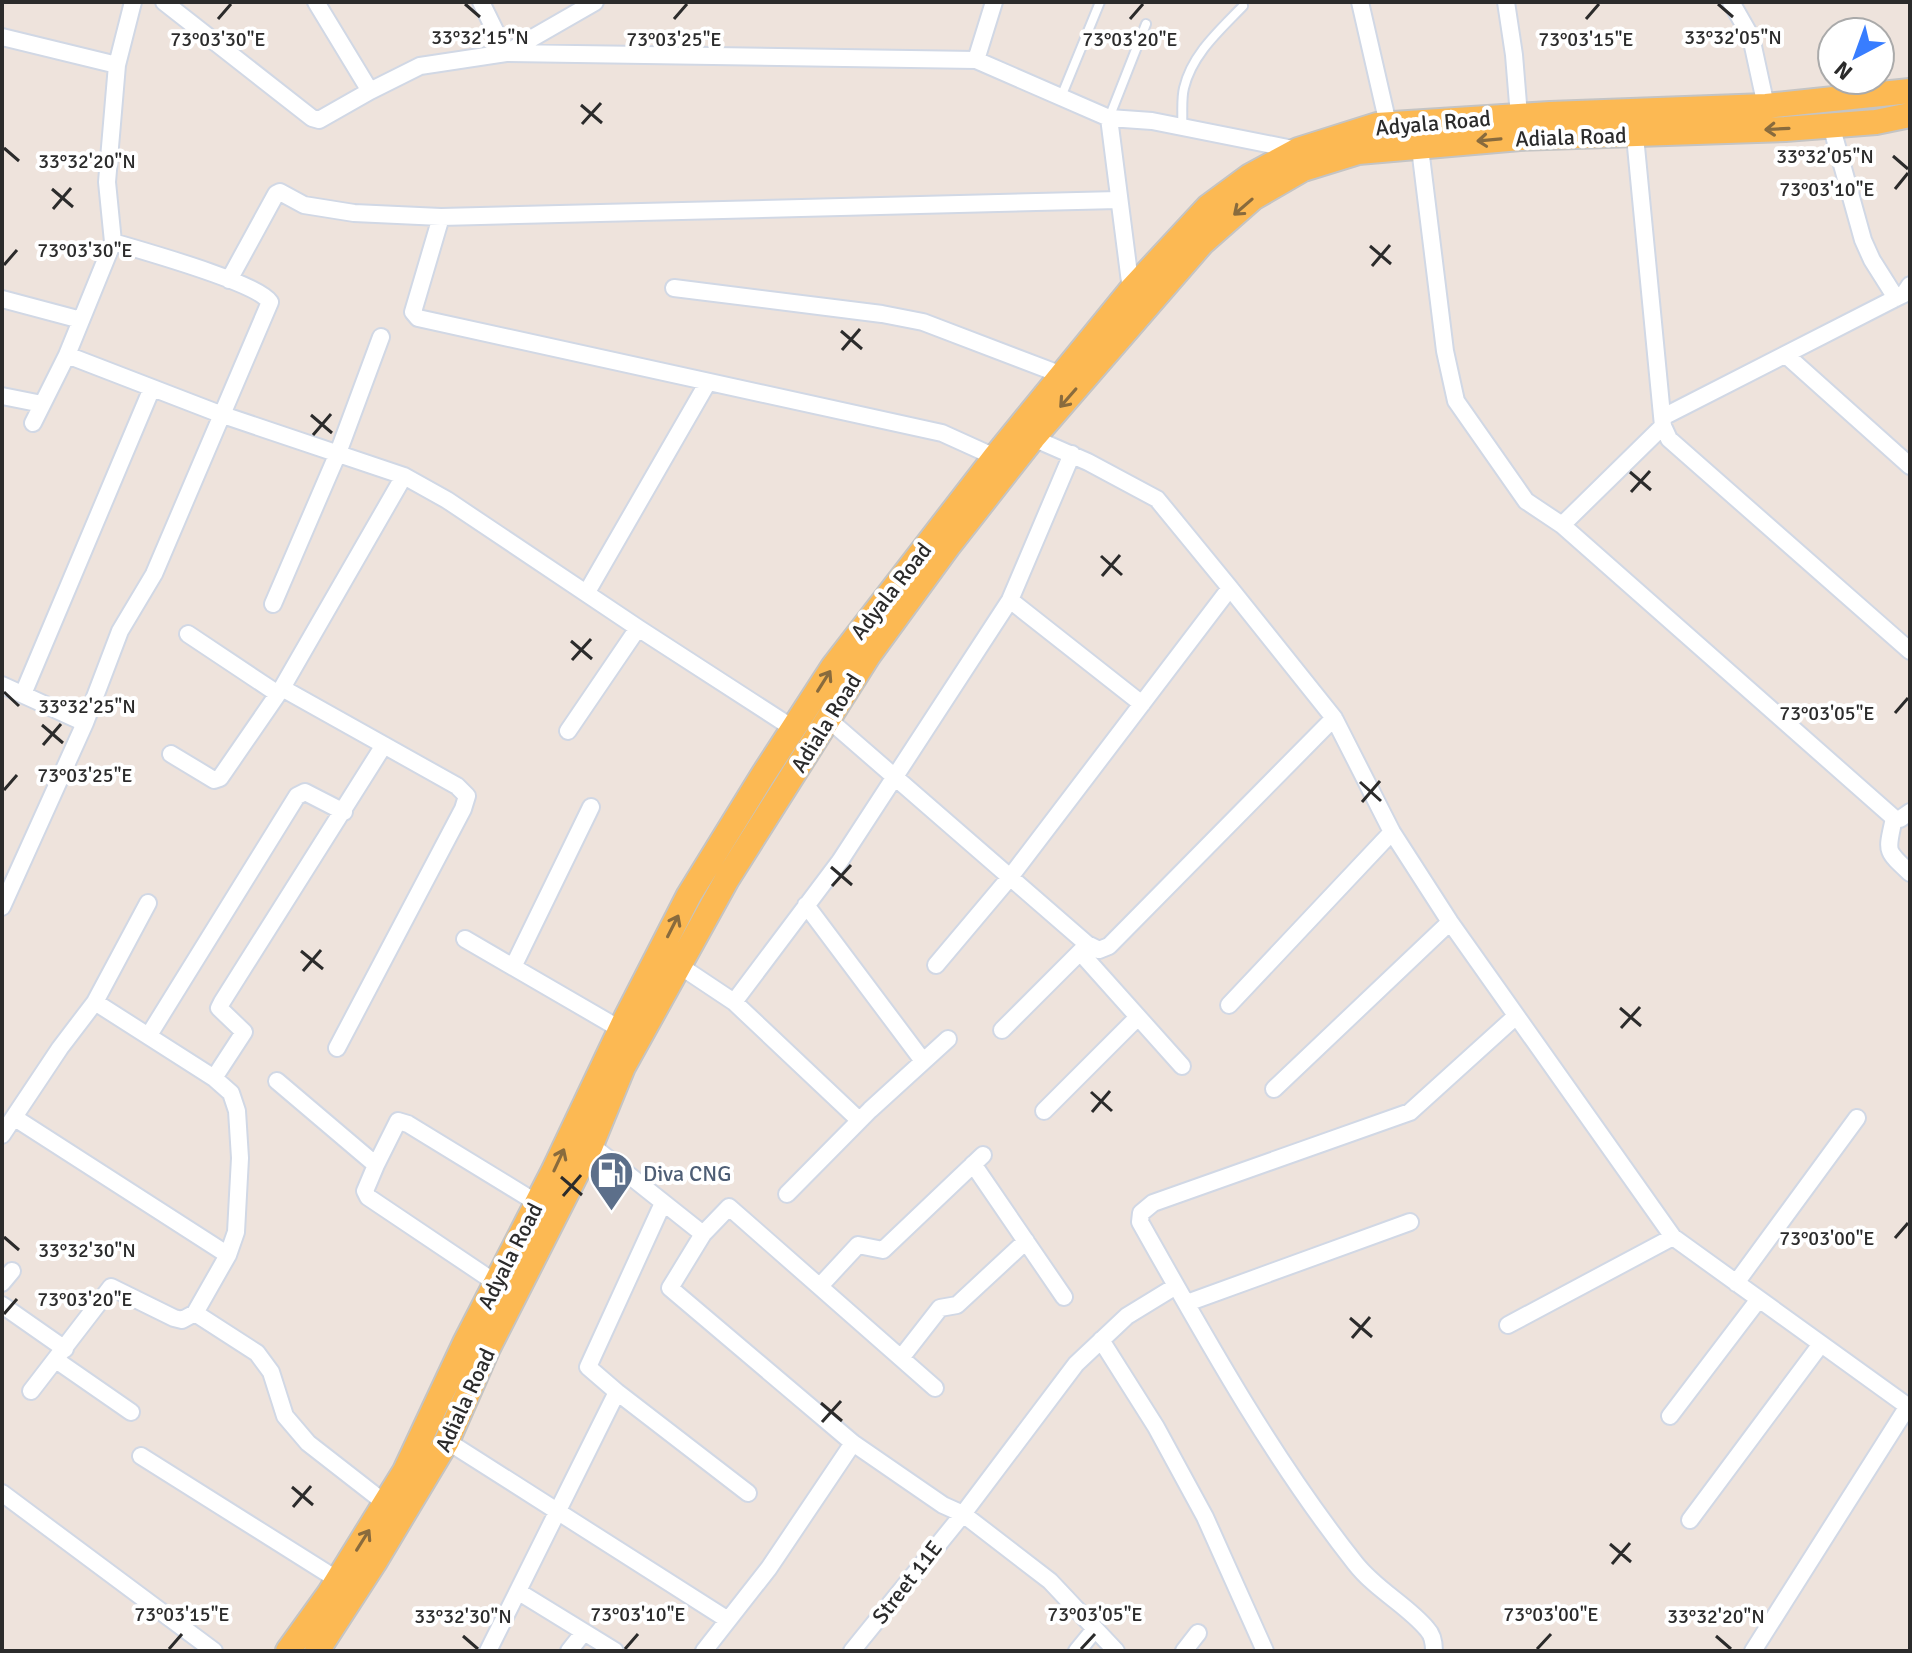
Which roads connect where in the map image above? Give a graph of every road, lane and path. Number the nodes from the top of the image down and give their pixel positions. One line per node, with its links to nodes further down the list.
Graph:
1 (133, 2): 16 (street)
2 (164, 2): 17 (street)
3 (316, 2): 17 (street)
4 (481, 2): 14 (street)
5 (595, 2): 14 (street)
6 (994, 2): 15 (street)
7 (1100, 2): 19 (lane)
8 (1360, 2): 25 (street)
9 (1506, 2): 22 (street)
10 (1731, 2): 20 (street)
11 (1243, 6): 28 (lane)
12 (1146, 24): 23 (lane)
13 (2, 37): 16 (street)
14 (506, 53): 15 (street); 17 (street)
15 (976, 60): 19 (street)
16 (117, 65): 33 (street)
17 (370, 91)
18 (1910, 91): 20 (main road, Adyala Road)
19 (1061, 98): 23 (street)
20 (1766, 106): 26 (main road, Adyala Road)
21 (1910, 115): 27 (main road, Adiala Road)
22 (1519, 116): 24 (main road, Adyala Road); 26 (main road, Adyala Road)
23 (1109, 118): 28 (street); 31 (street)
24 (1415, 123): 25 (main road, Adyala Road); 29 (street)
25 (1388, 124): 30 (main road, Adyala Road)
26 (1633, 124): 27 (main road, Adiala Road, one-way to 26); 29 (main road, Adiala Road, one-way to 29); 49 (street)
27 (1831, 125): 37 (street)
28 (1182, 127): 30 (street)
29 (1421, 146): 51 (main road, Adiala Road, one-way to 51); 57 (street)
30 (1298, 150): 36 (main road, Adyala Road)
31 (1118, 200): 32 (street); 36 (street)
32 (441, 217): 34 (street); 44 (street)
33 (113, 242): 34 (street); 39 (street)
34 (229, 280): 48 (street)
35 (674, 288): 43 (street)
36 (1131, 290): 43 (main road, Adyala Road)
37 (1905, 295): 42 (street)
38 (2, 299): 39 (street)
39 (81, 320): 41 (street)
40 (381, 337): 52 (street)
41 (67, 355): 45 (street); 47 (street)
42 (1786, 355): 49 (street); 55 (street)
43 (1062, 375): 54 (main road, Adyala Road)
44 (708, 382): 54 (street); 59 (street)
45 (152, 388): 48 (street); 67 (street)
46 (2, 396): 47 (street)
47 (42, 404): 50 (street)
48 (220, 414): 52 (street); 71 (street)
49 (1663, 422): 57 (street); 64 (street)
50 (33, 423)
51 (1033, 438): 53 (street); 70 (main road, Adiala Road)
52 (338, 453): 56 (street); 61 (street)
53 (1072, 454): 58 (street); 60 (street)
54 (995, 457): 72 (main road, Adyala Road, one-way to 54)
55 (1910, 466)
56 (404, 476): 59 (street); 66 (street)
57 (1562, 525): 79 (street)
58 (1230, 588): 68 (street); 69 (street)
59 (587, 592): 62 (street)
60 (1010, 600): 68 (street); 76 (street)
61 (273, 604)
62 (638, 628): 72 (street); 73 (street)
63 (188, 634): 66 (street)
64 (1910, 651)
65 (2, 685): 67 (street)
66 (280, 691): 74 (street); 75 (street)
67 (23, 694): 71 (street)
68 (1142, 704): 82 (street)
69 (1334, 718): 80 (street); 88 (street)
70 (828, 719): 76 (street); 90 (main road, Adiala Road)
71 (85, 723): 85 (street)
72 (794, 729): 97 (main road, Adyala Road, one-way to 72)
73 (568, 731)
74 (384, 745): 78 (street); 101 (street)
75 (171, 754)
76 (893, 777): 82 (street); 84 (street)
77 (591, 807): 91 (street)
78 (344, 812): 99 (street); 104 (street)
79 (1902, 815): 81 (street)
80 (1392, 832): 86 (street); 94 (street)
81 (1910, 873)
82 (1011, 876): 88 (street); 89 (street)
83 (148, 903): 92 (street)
84 (806, 905): 93 (street); 102 (street)
85 (2, 907)
86 (1450, 922): 95 (street); 106 (street)
87 (465, 939): 91 (street)
88 (1084, 948): 96 (street); 98 (street)
89 (936, 965)
90 (680, 966): 93 (street); 112 (main road, Adiala Road)
91 (513, 967): 97 (street)
92 (95, 1002): 99 (street); 108 (street)
93 (734, 1002): 110 (street)
94 (1229, 1005)
95 (1515, 1017): 119 (street); 125 (street)
96 (1137, 1018): 103 (street); 107 (street)
97 (620, 1029): 115 (main road, Adyala Road, one-way to 97)
98 (1002, 1030)
99 (149, 1035): 104 (street)
100 (948, 1039): 102 (street)
101 (337, 1048)
102 (923, 1061): 110 (street)
103 (1182, 1066)
104 (214, 1078): 121 (street)
105 (277, 1081): 113 (street)
106 (1274, 1089)
107 (1044, 1111)
108 (15, 1118): 111 (street); 121 (street)
109 (1857, 1118): 123 (street)
110 (859, 1120): 114 (street)
111 (2, 1135)
112 (591, 1145): 116 (street); 142 (main road, Adiala Road)
113 (376, 1165): 115 (street); 122 (street)
114 (787, 1194)
115 (537, 1203): 122 (main road, Adyala Road)
116 (663, 1203): 118 (street); 138 (street)
117 (1410, 1222): 128 (street)
118 (703, 1234): 124 (street); 143 (street)
119 (1673, 1237): 123 (street); 131 (street)
120 (1026, 1241): 124 (street); 126 (street); 135 (street)
121 (228, 1255): 130 (street)
122 (496, 1283): 147 (main road, Adyala Road)
123 (1736, 1283): 127 (street)
124 (820, 1286): 135 (street)
125 (1176, 1286): 128 (street); 132 (street, Street 11E)
126 (1064, 1297)
127 (1759, 1299): 133 (street); 141 (street)
128 (1187, 1303): 169 (street)
129 (2, 1305): 134 (street)
130 (195, 1313): 134 (street); 147 (street)
131 (1508, 1325)
132 (1101, 1340): 149 (street, Street 11E); 168 (street)
133 (1821, 1344): 139 (street); 150 (street)
134 (60, 1355): 137 (street); 140 (street)
135 (901, 1358): 136 (street)
136 (935, 1388)
137 (31, 1391)
138 (617, 1392): 146 (street); 148 (street)
139 (1909, 1407): 170 (street)
140 (131, 1412)
141 (1670, 1416)
142 (447, 1441): 148 (street); 159 (main road, Adiala Road)
143 (853, 1443): 149 (street); 153 (street)
144 (141, 1456): 151 (street)
145 (2, 1493): 157 (street)
146 (748, 1493)
147 (385, 1503): 151 (main road, Adyala Road, one-way to 147)
148 (558, 1511): 152 (street); 153 (street)
149 (963, 1514): 154 (street); 164 (street, Street 11E)
150 (1690, 1520)
151 (338, 1580): 158 (main road, Adyala Road)
152 (519, 1592): 155 (street); 160 (street)
153 (728, 1620): 163 (street)
154 (1095, 1629): 165 (street); 166 (street)
155 (584, 1632): 161 (street); 162 (street)
156 (1198, 1633): 167 (street)
157 (214, 1651)
158 (288, 1651)
159 (317, 1651)
160 (488, 1651)
161 (569, 1651)
162 (615, 1651)
163 (704, 1651)
164 (852, 1651)
165 (1077, 1651)
166 (1116, 1651)
167 (1184, 1651)
168 (1265, 1651)
169 (1434, 1651)
170 (1753, 1651)

